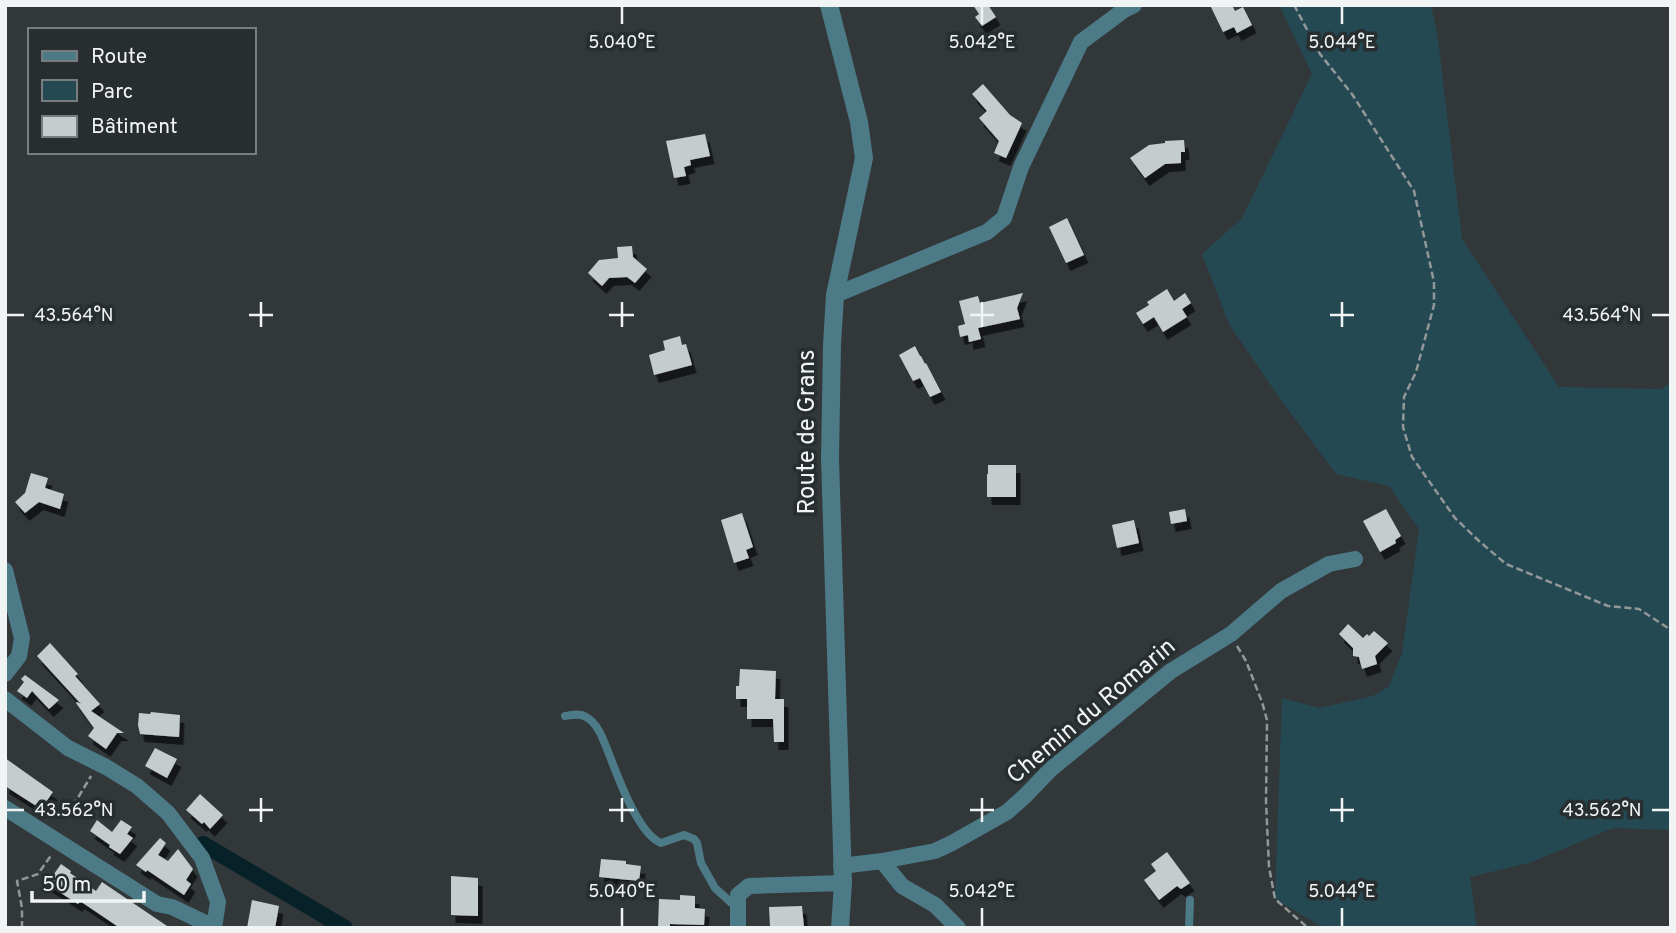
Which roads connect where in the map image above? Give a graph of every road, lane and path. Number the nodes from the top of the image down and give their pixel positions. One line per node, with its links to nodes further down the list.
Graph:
1 (829, 5): 4 (street, Route de Grans)
2 (1134, 5): 4 (street)
3 (1294, 5): 7 (path)
4 (835, 295): 17 (street, Route de Grans)
5 (1355, 559): 8 (street, Chemin du Romarin)
6 (5, 570): 9 (street)
7 (1671, 630)
8 (1230, 634): 16 (street, Chemin du Romarin); 26 (path)
9 (5, 674)
10 (5, 699): 12 (street)
11 (565, 716): 19 (lane)
12 (98, 763): 13 (path); 20 (street)
13 (73, 806)
14 (5, 808): 15 (street)
15 (52, 837): 20 (street); 21 (path)
16 (882, 861): 17 (street, Chemin du Romarin); 24 (street)
17 (842, 874): 19 (street, Chemin du Romarin); 23 (street, Route de Grans)
18 (1190, 900): 25 (lane)
19 (738, 909): 22 (street)
20 (214, 927)
21 (22, 928)
22 (738, 928)
23 (840, 928)
24 (958, 928)
25 (1189, 928)
26 (1308, 928)

